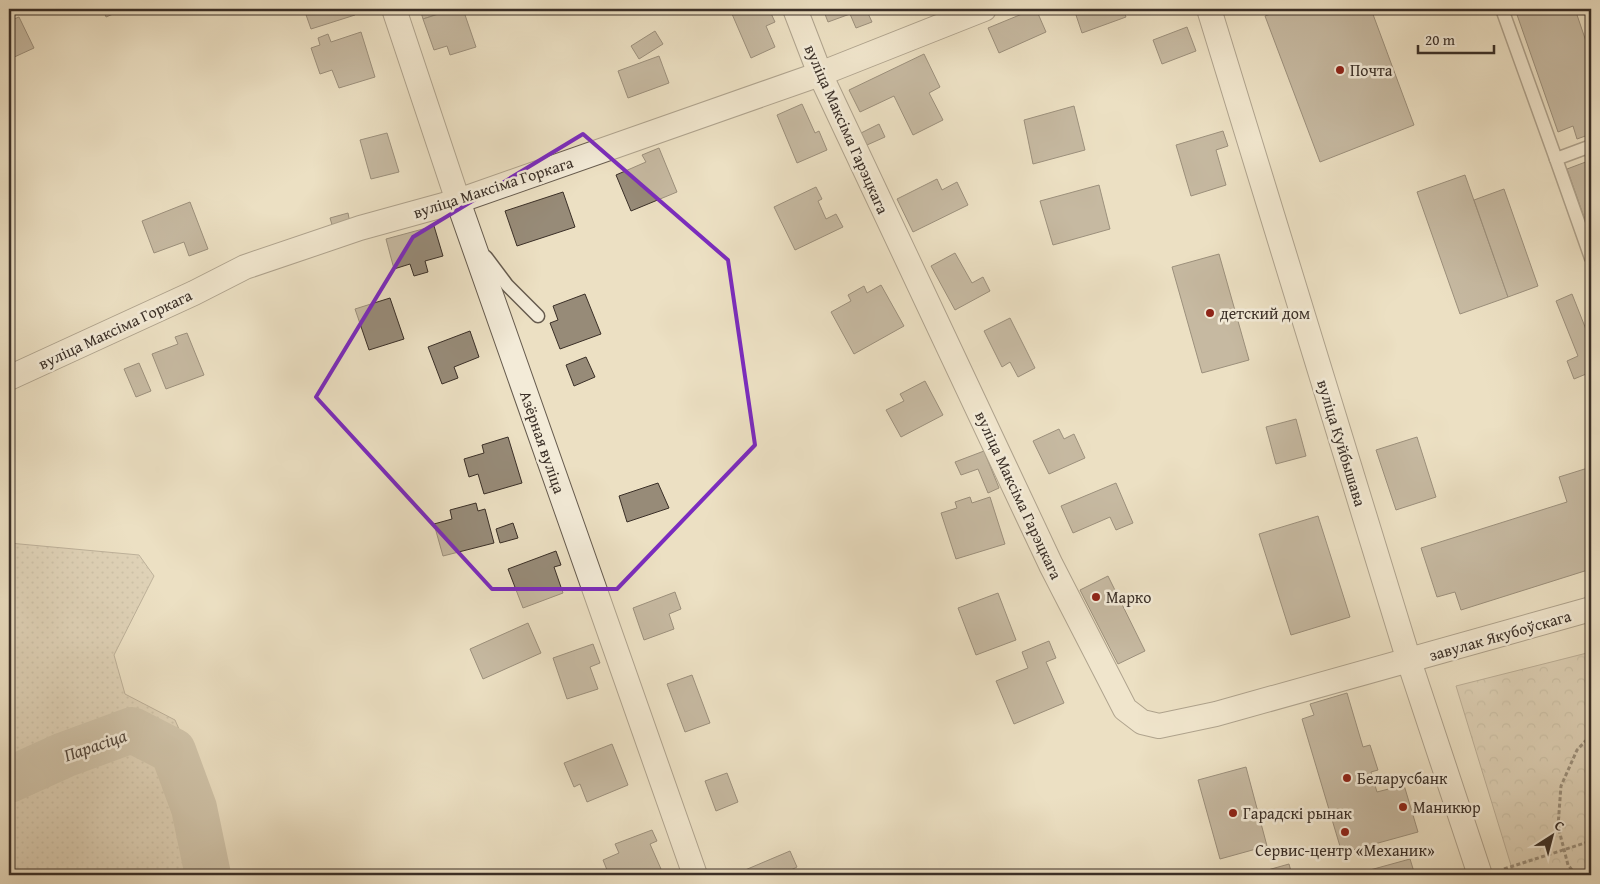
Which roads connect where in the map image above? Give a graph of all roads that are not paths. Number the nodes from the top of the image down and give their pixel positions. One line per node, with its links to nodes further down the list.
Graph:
1 (394, 9): 9 (street, Азёрная вуліца)
2 (794, 9): 6 (street, вуліца Максіма Гарэцкага)
3 (984, 9): 6 (street, вуліца Максіма Горкага)
4 (1210, 9): 15 (street, вуліца Куйбышава)
5 (1502, 9): 8 (lane)
6 (820, 74): 9 (street, вуліца Максіма Горкага); 15 (street, вуліца Максіма Гарэцкага)
7 (1591, 146): 8 (lane)
8 (1556, 159): 11 (lane)
9 (458, 202): 10 (street, Азёрная вуліца); 13 (street, вуліца Максіма Горкага)
10 (469, 232): 12 (lane); 17 (street, Азёрная вуліца)
11 (1591, 258)
12 (538, 316)
13 (9, 378)
14 (1591, 609): 15 (street, завулак Якубоўскага)
15 (1409, 661): 16 (street, вуліца Куйбышава)
16 (1491, 872)
17 (695, 875)

